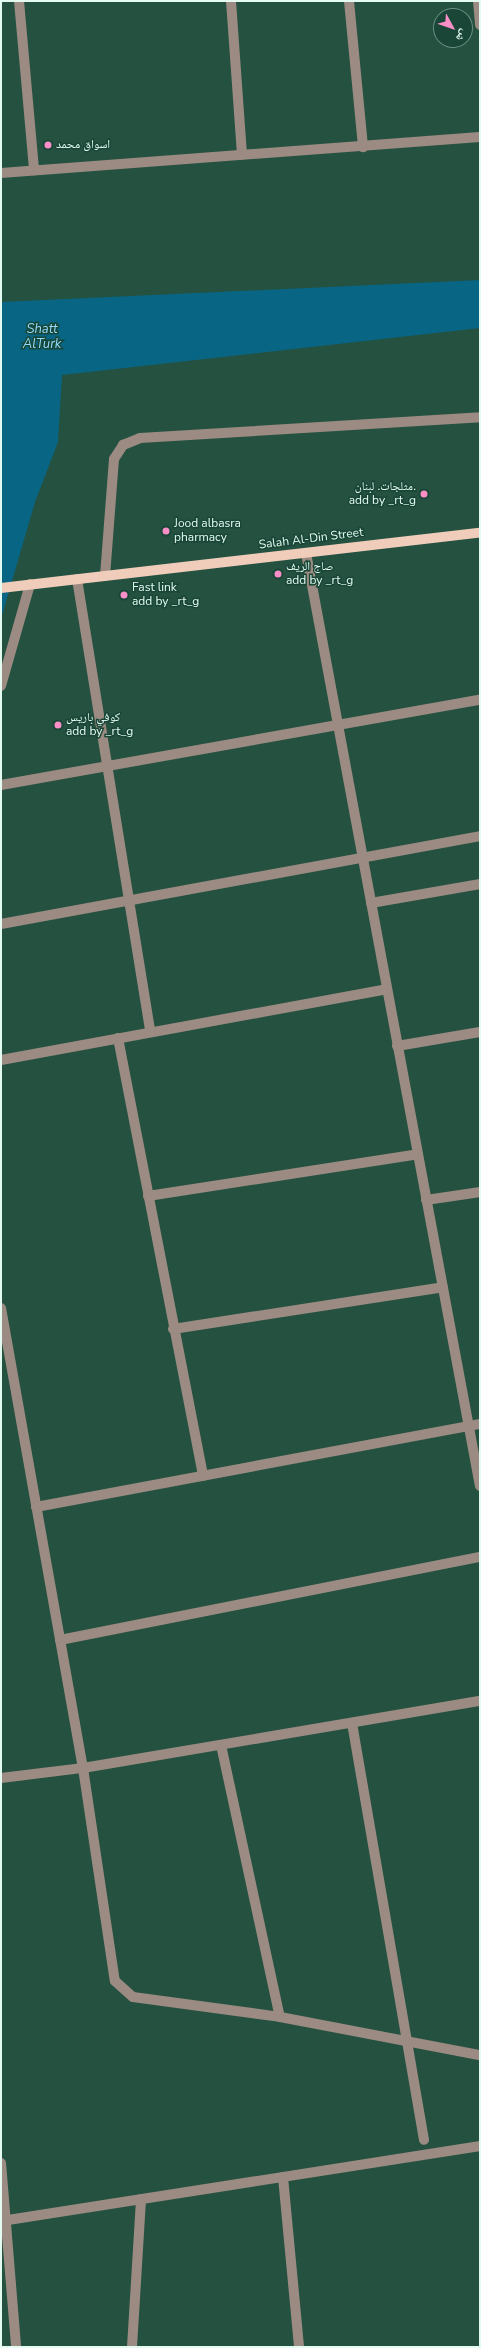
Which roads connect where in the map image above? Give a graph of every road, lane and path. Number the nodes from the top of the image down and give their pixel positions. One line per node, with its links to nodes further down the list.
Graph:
1 (20, 1): 9 (street)
2 (231, 1): 8 (street)
3 (349, 1): 7 (street)
4 (478, 1): 5 (street)
5 (480, 25)
6 (480, 137): 7 (street)
7 (363, 147): 8 (street)
8 (242, 155): 9 (street)
9 (34, 170): 10 (street)
10 (1, 173)
11 (480, 417): 14 (street)
12 (480, 533): 13 (main road, Salah Al-Din Street)
13 (306, 553): 14 (main road, Salah Al-Din Street); 20 (street)
14 (105, 576): 15 (main road, Salah Al-Din Street)
15 (77, 579): 16 (main road, Salah Al-Din Street); 21 (street)
16 (30, 584): 17 (main road, Salah Al-Din Street); 18 (street)
17 (1, 588)
18 (1, 686)
19 (480, 700): 20 (street)
20 (338, 725): 21 (street); 24 (street)
21 (107, 766): 22 (street); 26 (street)
22 (1, 785)
23 (480, 836): 24 (street)
24 (362, 858): 26 (street); 27 (street)
25 (480, 884): 27 (street)
26 (129, 901): 28 (street); 30 (street)
27 (371, 903): 29 (street)
28 (1, 924)
29 (387, 989): 30 (street); 33 (street)
30 (150, 1032): 32 (street)
31 (480, 1032): 33 (street)
32 (118, 1038): 34 (street); 37 (street)
33 (398, 1046): 35 (street)
34 (1, 1060)
35 (418, 1154): 37 (street); 38 (street)
36 (480, 1192): 38 (street)
37 (148, 1196): 41 (street)
38 (426, 1200): 39 (street)
39 (443, 1287): 41 (street); 44 (street)
40 (1, 1308): 42 (street)
41 (173, 1329): 45 (street)
42 (3, 1330): 47 (street)
43 (480, 1424): 44 (street)
44 (469, 1426): 45 (street); 46 (street)
45 (203, 1476): 47 (street)
46 (480, 1486)
47 (36, 1507): 49 (street)
48 (480, 1557): 49 (street)
49 (60, 1640): 53 (street)
50 (480, 1701): 51 (street)
51 (352, 1723): 52 (street); 56 (street)
52 (220, 1745): 53 (street); 55 (street)
53 (83, 1768): 54 (street); 55 (street)
54 (1, 1778)
55 (280, 2017): 56 (street)
56 (409, 2041): 57 (street); 58 (street)
57 (480, 2055)
58 (424, 2140)
59 (480, 2146): 61 (street)
60 (1, 2163): 63 (street)
61 (283, 2177): 62 (street); 67 (street)
62 (141, 2199): 63 (street); 66 (street)
63 (8, 2220): 64 (street)
64 (5, 2245): 65 (street)
65 (16, 2347)
66 (132, 2347)
67 (299, 2347)

